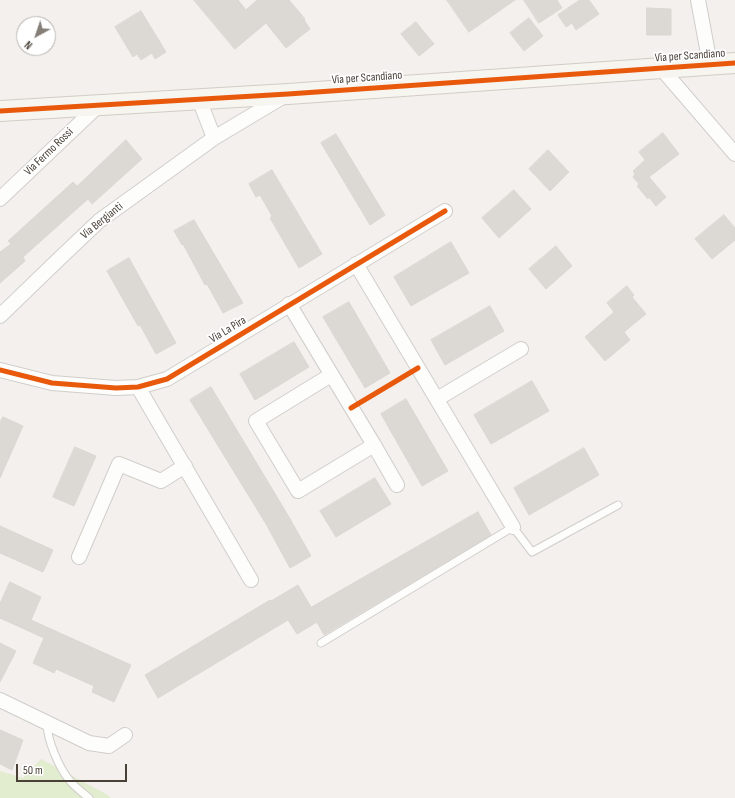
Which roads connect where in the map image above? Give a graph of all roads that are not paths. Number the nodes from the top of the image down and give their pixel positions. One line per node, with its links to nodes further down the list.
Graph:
1 (698, 0): 3 (street)
2 (735, 63): 3 (street, Via per Scandiano)
3 (710, 64): 4 (street, Via per Scandiano)
4 (661, 68): 5 (street, Via per Scandiano); 10 (street)
5 (288, 94): 6 (street, Via per Scandiano); 9 (street, Via Bergianti)
6 (199, 99): 7 (street, Via per Scandiano); 9 (street)
7 (99, 105): 8 (street, Via per Scandiano); 11 (street, Via Fermo Rossi)
8 (0, 111)
9 (214, 138): 15 (street, Via Bergianti)
10 (735, 154)
11 (0, 199)
12 (445, 211): 13 (street, Via La Pira)
13 (356, 264): 14 (street, Via La Pira); 20 (street)
14 (289, 304): 18 (street); 19 (street, Via La Pira)
15 (0, 316)
16 (521, 349): 20 (street)
17 (0, 370): 19 (street, Via La Pira)
18 (331, 375): 21 (street); 21 (street)
19 (138, 387): 22 (street)
20 (436, 399): 25 (street)
21 (374, 445): 23 (street)
22 (185, 466): 26 (street); 27 (street)
23 (397, 484)
24 (618, 505): 25 (lane)
25 (513, 527): 28 (lane)
26 (79, 557)
27 (251, 580)
28 (320, 643)
29 (0, 700): 30 (street)
30 (47, 722): 31 (street); 32 (lane)
31 (125, 736)
32 (89, 798)

